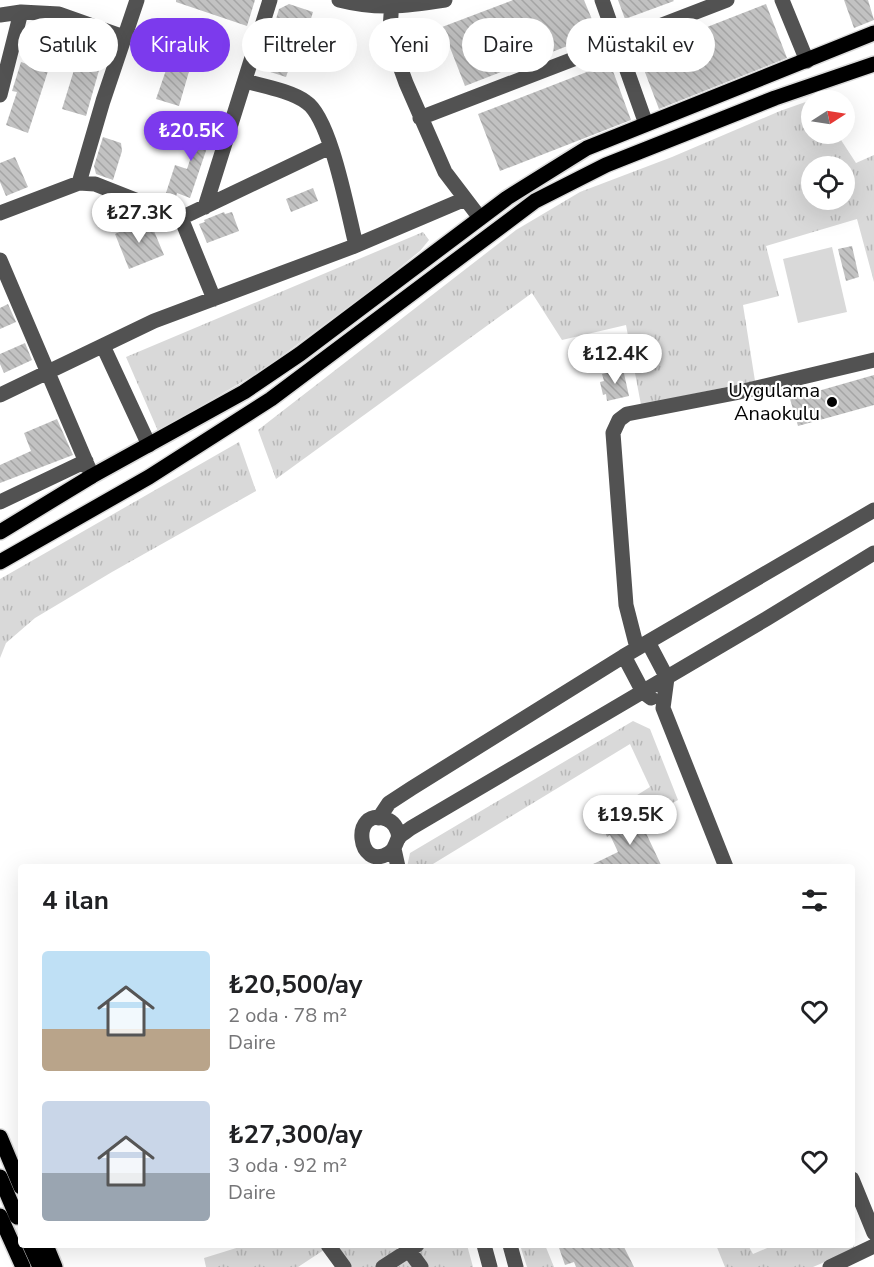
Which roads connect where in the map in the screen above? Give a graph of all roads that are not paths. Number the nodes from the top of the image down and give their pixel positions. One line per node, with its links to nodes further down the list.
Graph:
1 (137, 0): 14 (street)
2 (270, 0): 19 (street)
3 (339, 0): 8 (street)
4 (445, 0): 8 (street)
5 (602, 0): 11 (street)
6 (727, 0): 12 (street)
7 (782, 0): 16 (street)
8 (391, 3): 21 (street)
9 (21, 12): 10 (street); 14 (street); 20 (street)
10 (0, 15)
11 (608, 18)
12 (679, 18)
13 (874, 33): 16 (main road)
14 (124, 37): 24 (street)
15 (566, 61): 21 (street)
16 (807, 61): 22 (main road)
17 (874, 64): 45 (main road)
18 (627, 72): 22 (street)
19 (245, 81): 23 (street); 26 (street)
20 (0, 94)
21 (420, 118): 25 (street)
22 (646, 124): 29 (main road)
23 (330, 147): 26 (street); 30 (street)
24 (79, 183): 27 (street); 28 (street)
25 (465, 199): 29 (street); 30 (street)
26 (205, 207): 28 (street)
27 (0, 213)
28 (181, 218): 33 (street)
29 (480, 218): 38 (main road)
30 (356, 245): 33 (street)
31 (0, 260): 32 (street)
32 (6, 291): 36 (street)
33 (214, 299): 34 (street)
34 (103, 346): 36 (street); 38 (street)
35 (874, 360): 46 (street)
36 (48, 373): 37 (street); 39 (street)
37 (0, 395)
38 (149, 445): 40 (main road)
39 (86, 461): 40 (street); 41 (street)
40 (92, 476): 43 (main road)
41 (0, 502)
42 (874, 510): 46 (street)
43 (0, 532)
44 (874, 553): 47 (street)
45 (0, 562)
46 (636, 649): 47 (street); 48 (street); 50 (street)
47 (666, 678): 48 (street); 49 (street)
48 (643, 692): 49 (street); 51 (street)
49 (663, 708): 55 (street)
50 (379, 818): 51 (street); 52 (street)
51 (396, 843): 52 (street); 54 (street)
52 (366, 850): 53 (street)
53 (369, 864)
54 (398, 864)
55 (725, 864)
56 (0, 1137): 58 (main road)
57 (0, 1177): 61 (main road)
58 (18, 1180)
59 (855, 1186): 62 (street)
60 (0, 1216): 72 (main road)
61 (18, 1220)
62 (874, 1233)
63 (874, 1246): 80 (street)
64 (22, 1248): 72 (main road)
65 (31, 1248): 73 (main road)
66 (47, 1248): 74 (main road)
67 (330, 1248): 75 (street)
68 (409, 1248): 76 (street)
69 (411, 1248): 77 (street)
70 (485, 1248): 78 (street)
71 (511, 1248): 79 (street)
72 (24, 1267)
73 (40, 1267)
74 (55, 1267)
75 (344, 1267)
76 (383, 1267)
77 (421, 1267)
78 (490, 1267)
79 (516, 1267)
80 (830, 1267)

